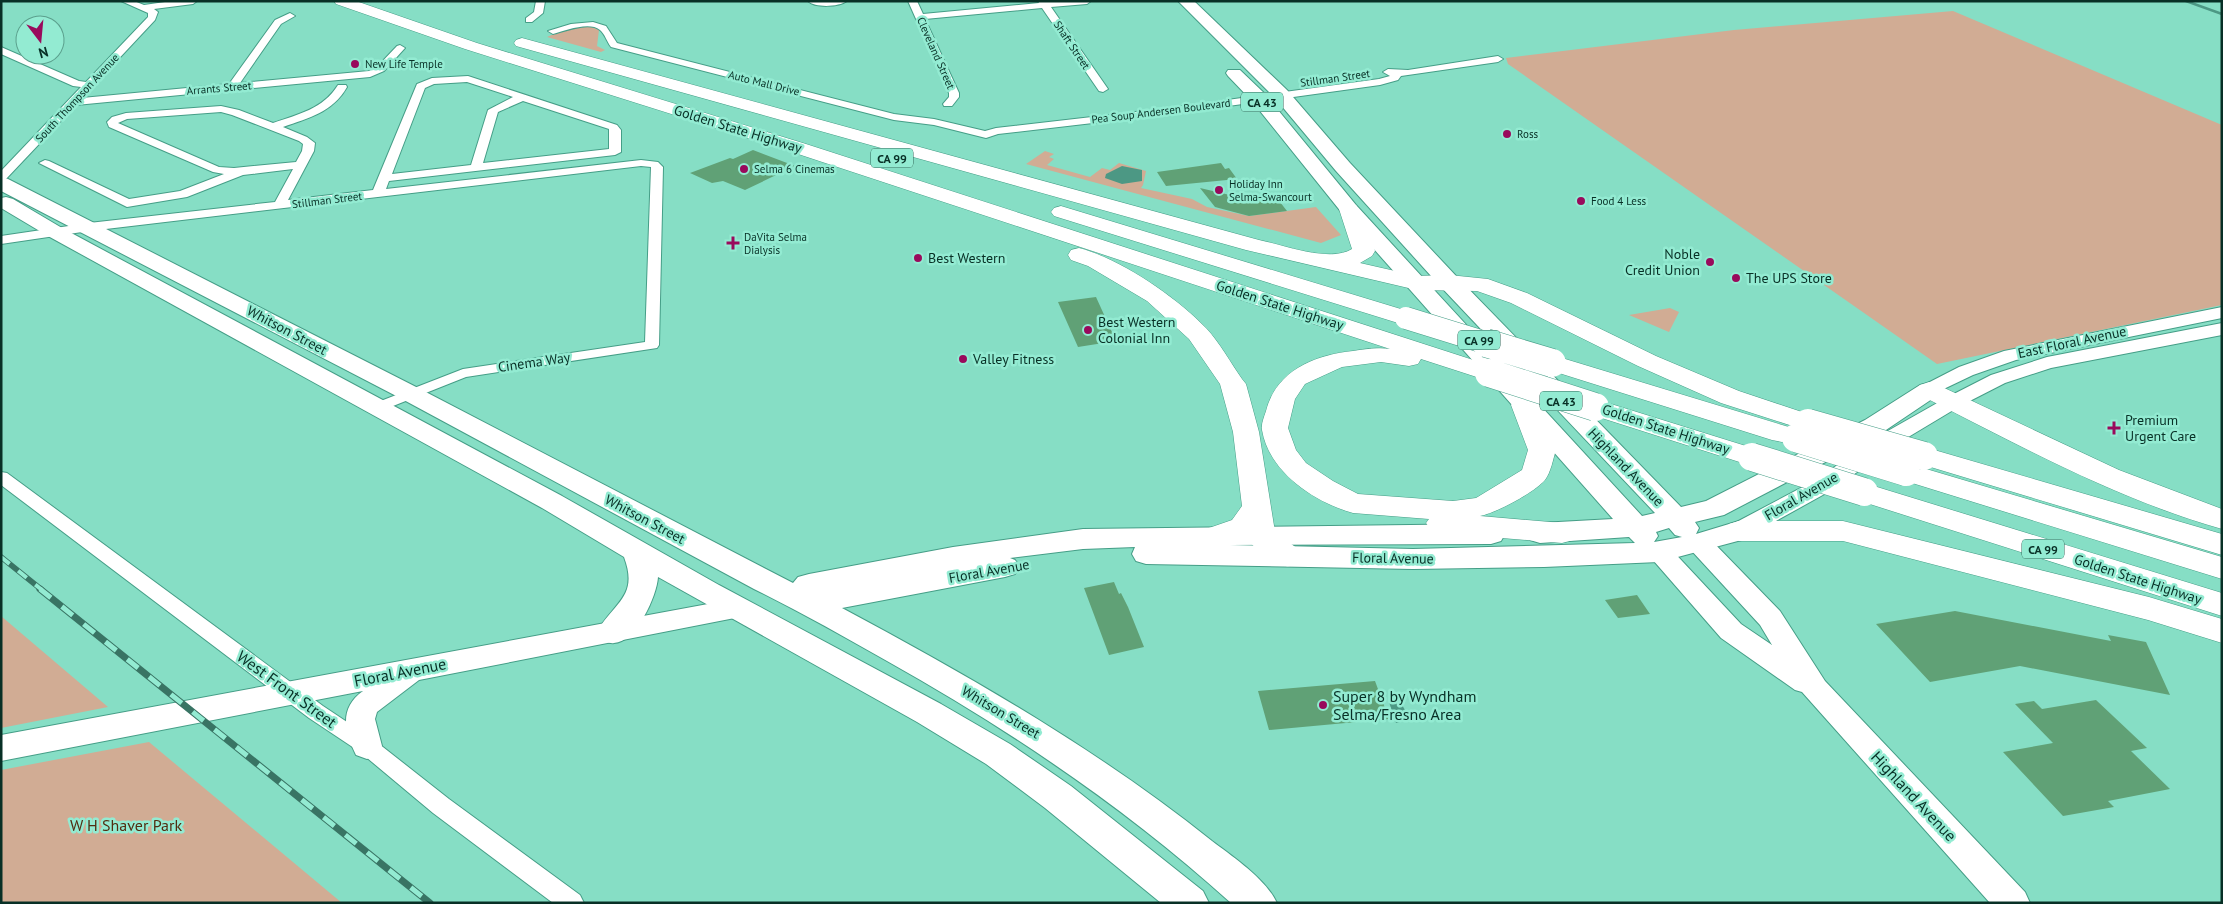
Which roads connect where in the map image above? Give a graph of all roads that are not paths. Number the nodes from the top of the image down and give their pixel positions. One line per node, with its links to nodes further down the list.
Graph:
1 (125, 1): 13 (street)
2 (193, 1): 13 (street); 16 (street, South Thompson Avenue)
3 (377, 1): 22 (highway, Golden State Highway / CA 99)
4 (541, 1): 17 (street)
5 (844, 1): 11 (street)
6 (912, 1): 15 (street, Cleveland Street)
7 (1087, 1): 12 (street)
8 (1167, 1): 28 (main road, CA 43)
9 (1186, 1): 27 (main road, CA 43)
10 (342, 2): 35 (highway, Golden State Highway / CA 99)
11 (813, 2)
12 (1044, 3): 15 (street); 26 (street, Shaft Street)
13 (143, 8): 16 (street)
14 (290, 16): 24 (street)
15 (921, 17): 31 (street, Cleveland Street)
16 (152, 18): 23 (street, South Thompson Avenue)
17 (529, 20)
18 (552, 31): 34 (street, Auto Mall Drive)
19 (400, 48): 24 (street, Arrants Street)
20 (1, 50): 23 (street)
21 (1498, 58): 27 (street, Stillman Street)
22 (598, 64): 51 (highway); 65 (highway, Golden State Highway / CA 99, bridge)
23 (89, 85): 30 (street, South Thompson Avenue)
24 (232, 87): 30 (street, Arrants Street)
25 (342, 87): 33 (street)
26 (1103, 89)
27 (1277, 90): 28 (street, Pea Soup Andersen Boulevard); 53 (main road, Highland Avenue / CA 43)
28 (1254, 94): 32 (street, Pea Soup Andersen Boulevard); 47 (main road, CA 43)
29 (522, 97): 39 (street); 39 (street); 42 (street)
30 (73, 102): 41 (street, South Thompson Avenue)
31 (948, 104)
32 (1041, 126): 34 (street, Pea Soup Andersen Boulevard)
33 (272, 127): 38 (street); 40 (street)
34 (986, 135)
35 (800, 148): 60 (highway, Golden State Highway / CA 99); 72 (highway)
36 (45, 163): 40 (street)
37 (654, 164): 44 (street, Stillman Street); 61 (street, Cinema Way)
38 (300, 166): 40 (street); 46 (street)
39 (476, 168): 42 (street)
40 (243, 172)
41 (1, 178)
42 (384, 178): 44 (street)
43 (1, 183): 48 (main road, Whitson Street)
44 (378, 194): 46 (street, Stillman Street)
45 (1, 200): 49 (main road, Whitson Street)
46 (278, 206): 48 (street, Stillman Street)
47 (1349, 209): 51 (highway); 54 (main road, Highland Avenue / CA 43)
48 (89, 227): 49 (street, Stillman Street); 55 (main road, Whitson Street)
49 (55, 232): 50 (street, Stillman Street); 52 (main road, Whitson Street)
50 (1, 240)
51 (1313, 258): 54 (highway)
52 (139, 278): 55 (main road); 57 (main road, Whitson Street)
53 (1449, 282): 54 (highway); 65 (highway); 73 (main road, Highland Avenue / CA 43)
54 (1417, 283): 63 (main road, Highland Avenue / CA 43)
55 (218, 294): 59 (main road, Whitson Street)
56 (2222, 312): 62 (street, East Floral Avenue)
57 (223, 323): 59 (main road); 64 (main road, Whitson Street)
58 (2222, 329): 62 (street, East Floral Avenue)
59 (316, 345): 61 (main road, Whitson Street)
60 (1436, 359): 71 (highway); 89 (highway, Golden State Highway / CA 99, bridge)
61 (411, 394): 64 (street, Cinema Way); 69 (main road, Whitson Street)
62 (1941, 396): 73 (main road, Floral Avenue); 74 (highway); 76 (street, Floral Avenue)
63 (1524, 405): 71 (highway); 75 (main road, Highland Avenue / CA 43)
64 (378, 407): 66 (main road, Whitson Street)
65 (1802, 430): 67 (highway, Golden State Highway / CA 99, bridge)
66 (466, 456): 69 (main road); 70 (main road, Whitson Street)
67 (1915, 464): 82 (highway); 86 (highway, Golden State Highway / CA 99)
68 (1, 477): 96 (street, West Front Street)
69 (575, 482): 77 (main road, Whitson Street)
70 (552, 502): 77 (main road); 84 (main road, Whitson Street)
71 (1353, 503): 78 (highway)
72 (1257, 507): 79 (highway); 80 (highway)
73 (1675, 519): 75 (main road, Floral Avenue); 81 (main road, Highland Avenue)
74 (2222, 519)
75 (1636, 527): 78 (main road, Floral Avenue); 83 (main road, Highland Avenue)
76 (1739, 531): 81 (main road, Floral Avenue); 91 (highway)
77 (670, 532): 88 (main road, Whitson Street)
78 (1562, 533): 80 (main road, Floral Avenue)
79 (1218, 536): 80 (main road, Floral Avenue); 88 (main road, Floral Avenue)
80 (1261, 536): 85 (highway)
81 (1700, 543): 83 (main road, Floral Avenue); 95 (main road, Highland Avenue)
82 (2222, 545)
83 (1659, 552): 85 (main road, Floral Avenue); 95 (main road, Highland Avenue)
84 (637, 554): 90 (main road, Whitson Street); 92 (main road)
85 (1287, 556): 87 (main road, Floral Avenue)
86 (2222, 568)
87 (904, 586): 88 (main road, Floral Avenue); 93 (main road)
88 (798, 597): 90 (main road, Floral Avenue); 93 (main road, Whitson Street)
89 (2222, 605)
90 (735, 608): 92 (main road, Floral Avenue); 100 (main road, Whitson Street)
91 (2222, 630)
92 (613, 632): 94 (main road, Floral Avenue)
93 (878, 641): 101 (main road, Whitson Street)
94 (413, 669): 96 (main road, Floral Avenue); 97 (main road)
95 (1815, 689): 102 (main road, Highland Avenue)
96 (291, 694): 97 (street, West Front Street); 98 (main road, Floral Avenue)
97 (367, 746): 99 (street, West Front Street)
98 (1, 748)
99 (572, 903)
100 (1190, 903)
101 (1258, 903)
102 (2013, 903)

